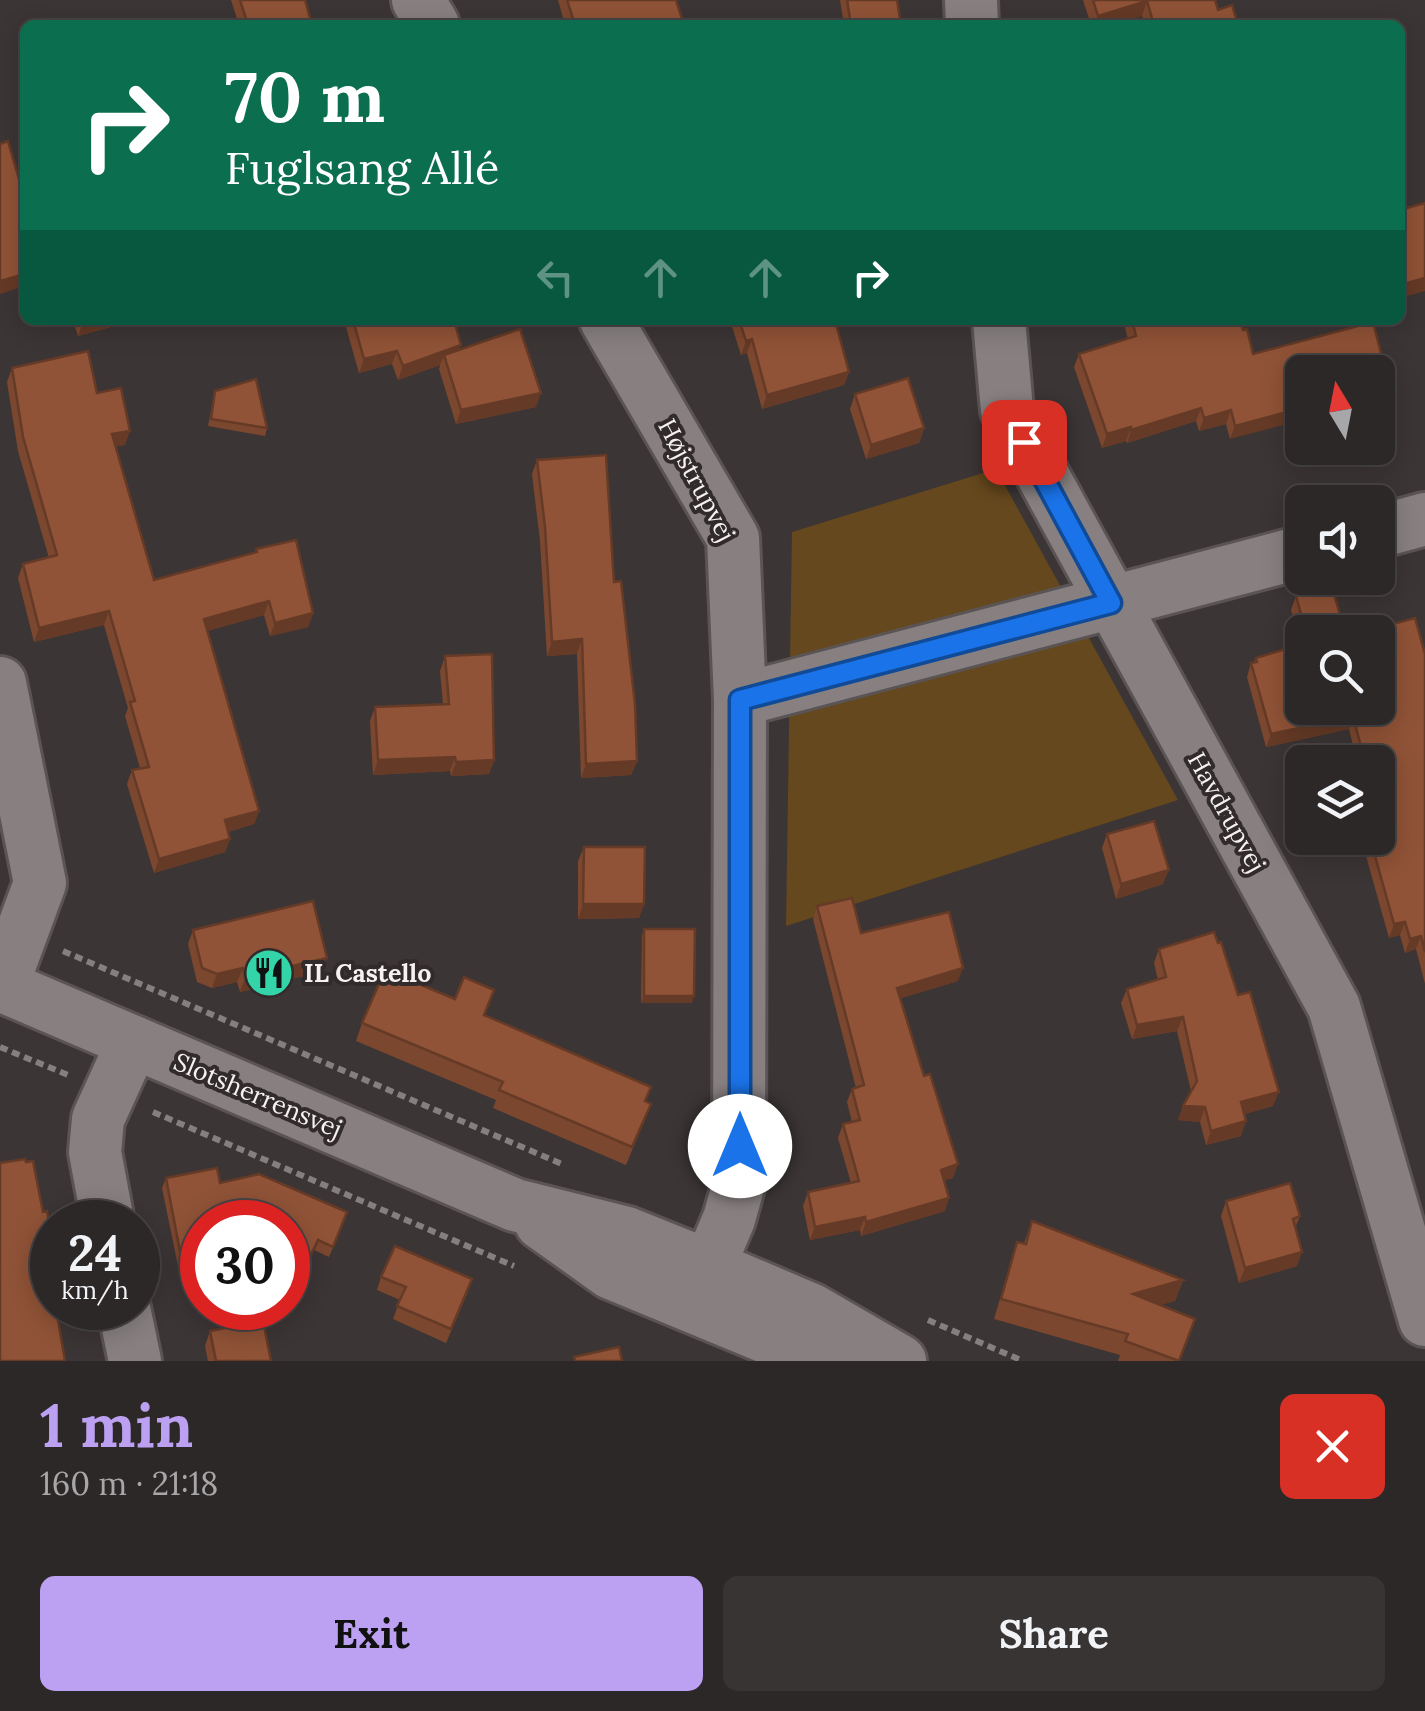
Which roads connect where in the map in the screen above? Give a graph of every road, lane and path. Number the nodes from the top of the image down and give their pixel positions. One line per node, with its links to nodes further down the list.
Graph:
1 (609, 325): 8 (street, Højstrupvej)
2 (999, 325): 6 (street, Havdrupvej)
3 (1425, 519): 4 (street)
4 (1395, 527)
5 (1285, 557): 6 (street)
6 (1111, 603): 8 (street); 16 (street, Havdrupvej)
7 (0, 683): 9 (street)
8 (740, 700): 18 (street, Højstrupvej)
9 (22, 934): 10 (street); 14 (path)
10 (1, 986): 11 (street, Slotsherrensvej)
11 (133, 1042): 13 (street); 18 (street, Slotsherrensvej)
12 (0, 1047): 13 (path)
13 (110, 1093): 15 (street); 17 (path)
14 (576, 1170)
15 (104, 1200)
16 (1413, 1222): 19 (street, Havdrupvej)
17 (530, 1273)
18 (700, 1286): 22 (street, Slotsherrensvej)
19 (1425, 1320)
20 (128, 1330): 23 (street)
21 (911, 1339): 22 (street, Slotsherrensvej); 24 (path)
22 (846, 1352)
23 (134, 1361)
24 (1023, 1361)

